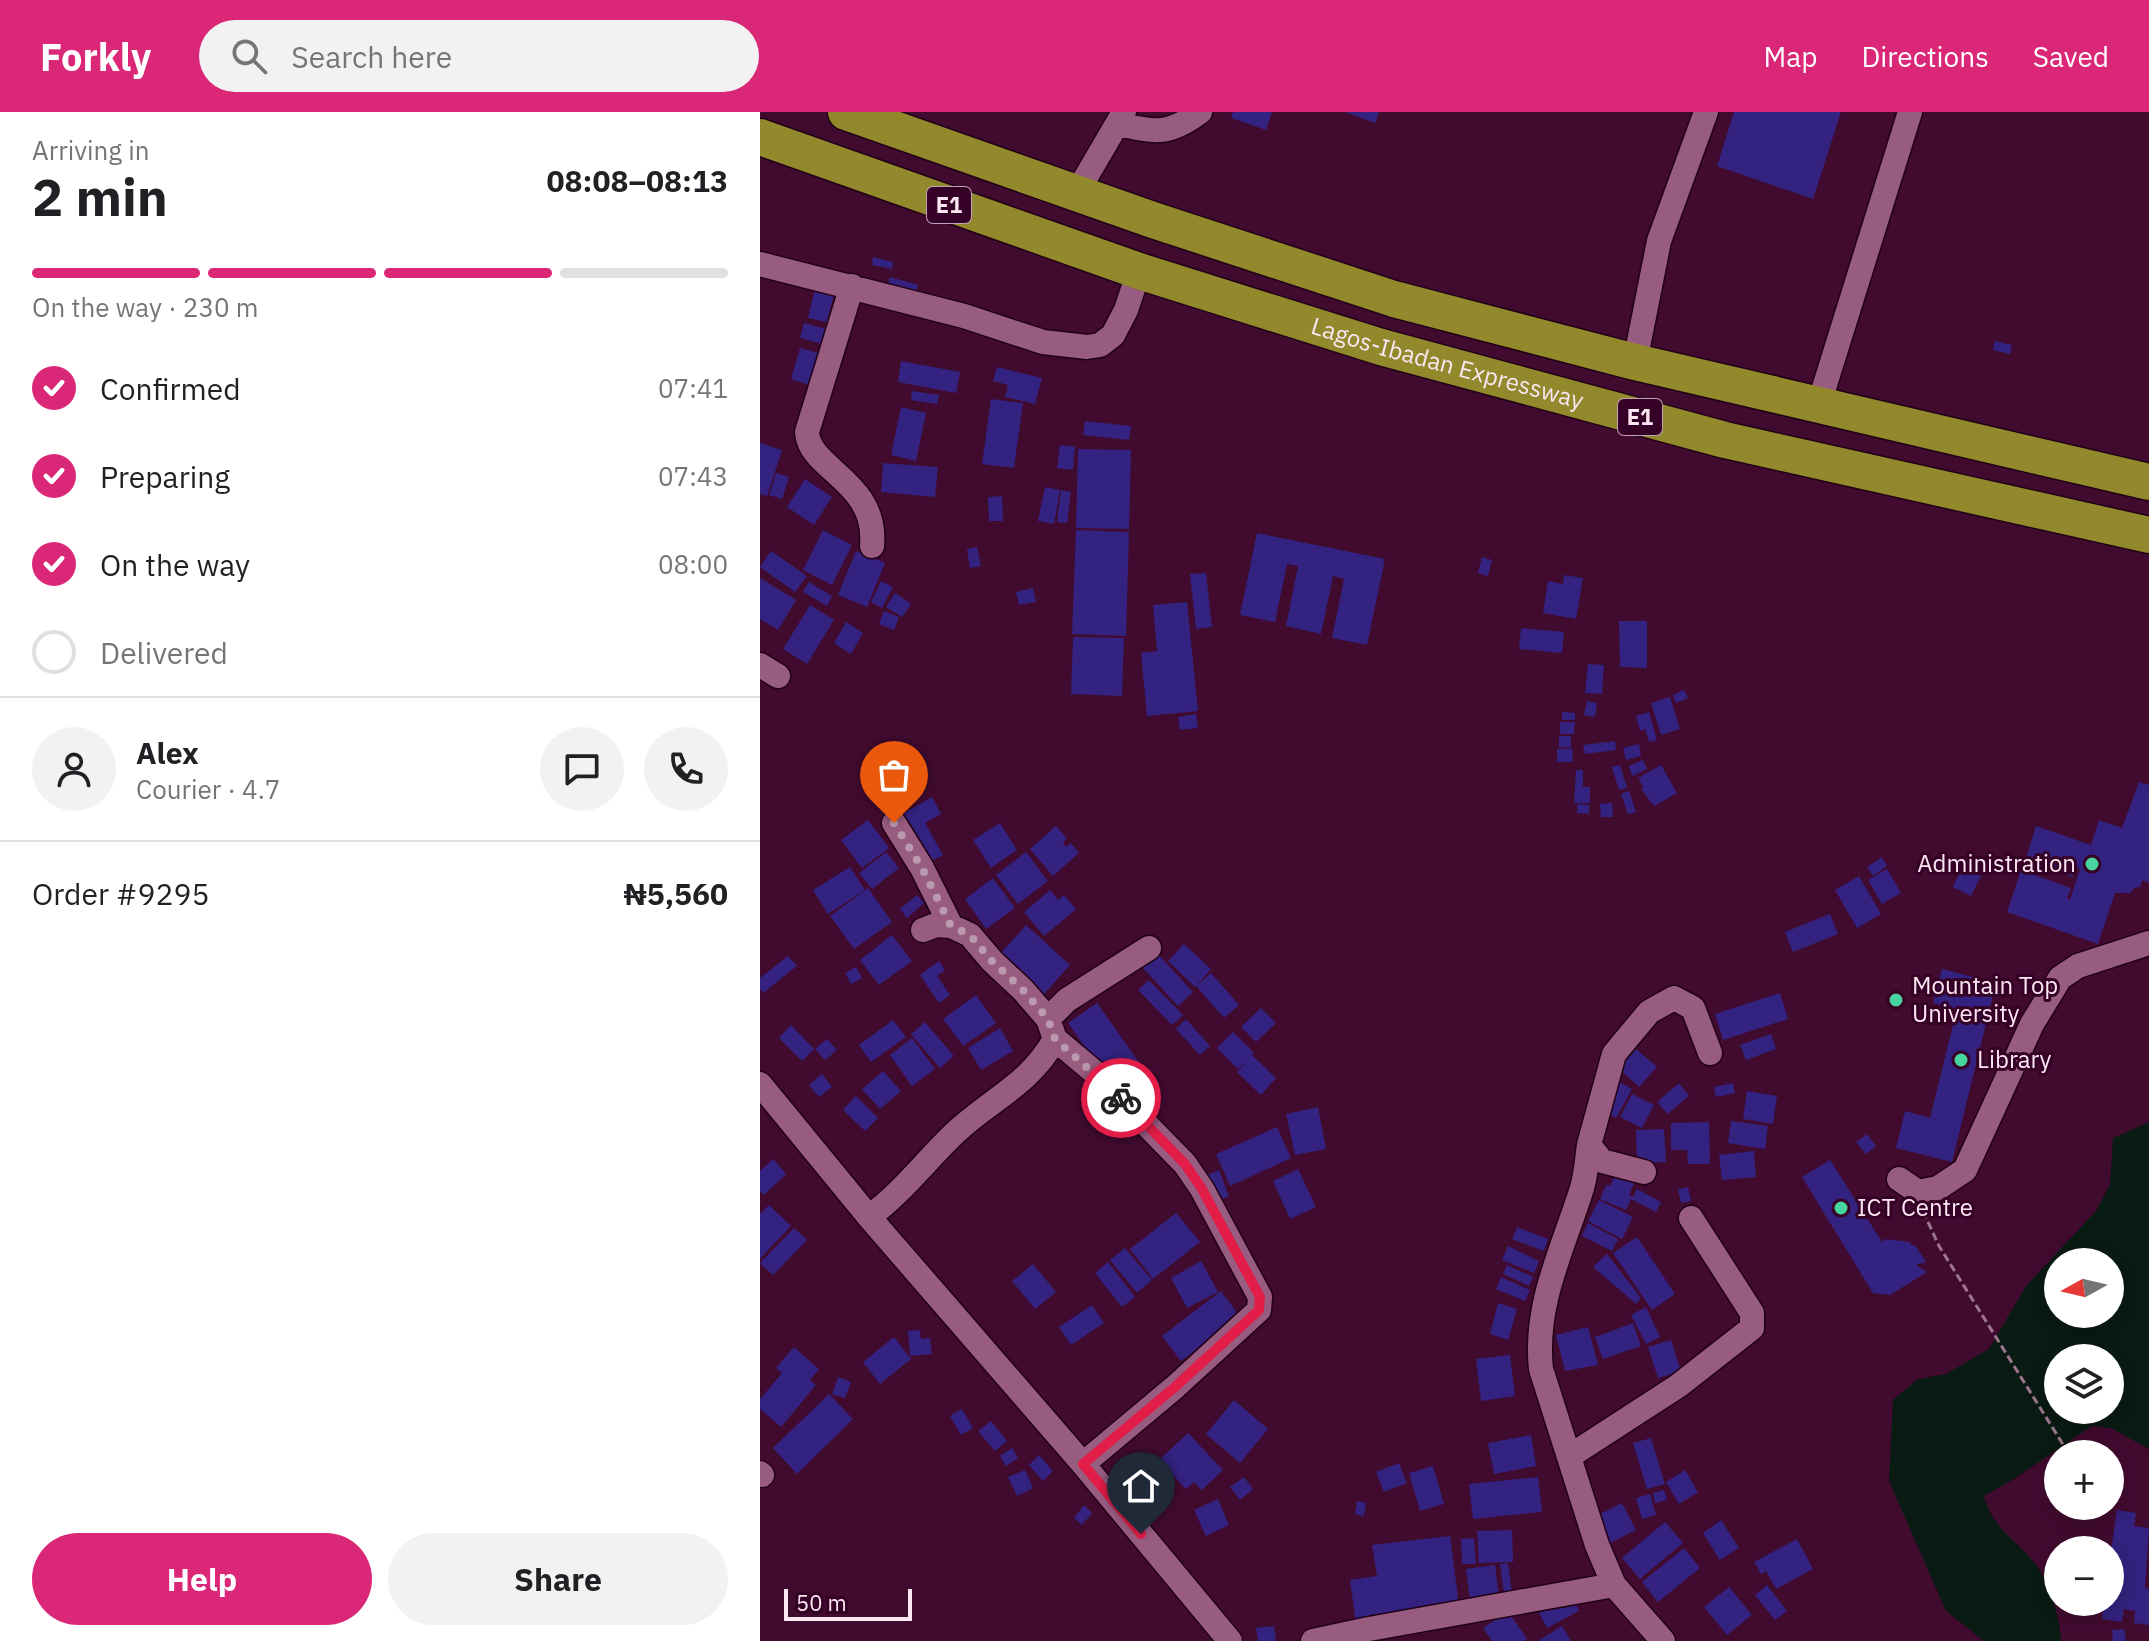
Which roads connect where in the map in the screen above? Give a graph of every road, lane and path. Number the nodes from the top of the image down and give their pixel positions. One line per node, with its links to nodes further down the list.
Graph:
1 (846, 112): 6 (highway, Lagos-Ibadan Expressway / E1)
2 (1200, 112): 5 (street)
3 (1706, 112): 12 (street)
4 (1910, 112): 13 (street)
5 (1121, 118): 8 (street)
6 (893, 120): 8 (highway, Lagos-Ibadan Expressway / E1)
7 (760, 137): 10 (highway, Lagos-Ibadan Expressway / E1)
8 (1076, 194): 12 (highway, Lagos-Ibadan Expressway / E1)
9 (760, 264): 11 (street)
10 (1139, 271): 11 (street); 15 (highway, Lagos-Ibadan Expressway / E1)
11 (852, 286): 16 (street)
12 (1635, 362): 13 (highway, Lagos-Ibadan Expressway / E1)
13 (1819, 404): 14 (highway, Lagos-Ibadan Expressway / E1)
14 (2149, 482)
15 (2149, 535)
16 (872, 546)
17 (894, 823): 18 (street)
18 (951, 926): 19 (street); 22 (street)
19 (923, 930)
20 (2149, 943): 27 (street)
21 (1149, 948): 22 (street)
22 (1052, 1029): 28 (street); 32 (street)
23 (1710, 1053): 25 (street)
24 (764, 1095): 28 (street)
25 (1589, 1145): 26 (street); 31 (street)
26 (1644, 1172)
27 (1908, 1185): 30 (path)
28 (869, 1217): 32 (street)
29 (1691, 1218): 31 (street)
30 (2060, 1440)
31 (1570, 1456): 33 (street)
32 (1083, 1464): 34 (street)
33 (1614, 1585): 35 (street); 36 (street)
34 (1229, 1636)
35 (1313, 1641)
36 (1663, 1641)

